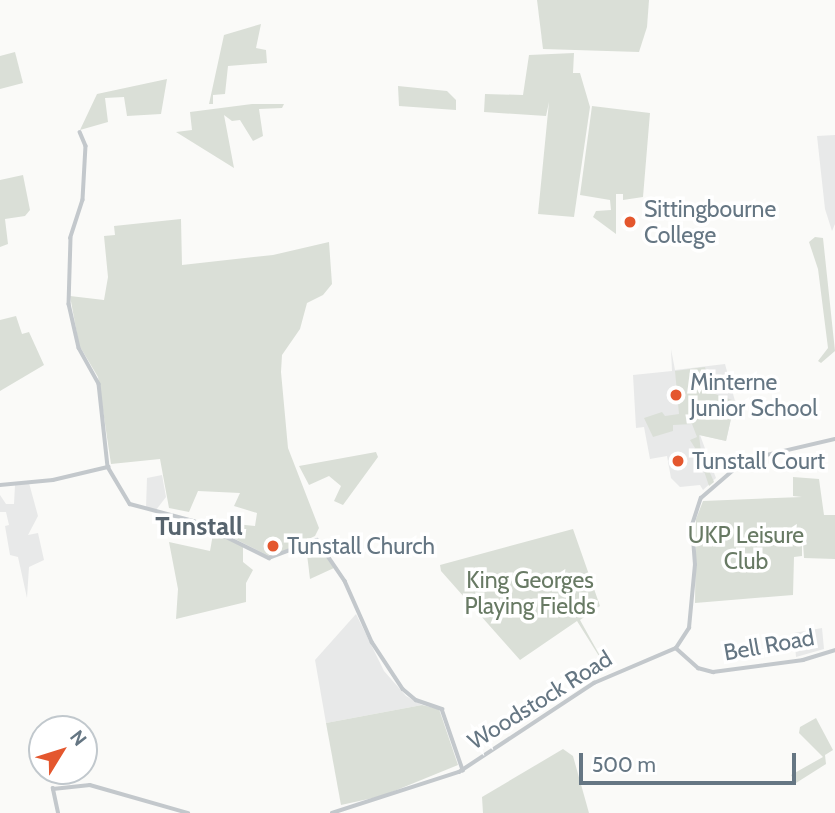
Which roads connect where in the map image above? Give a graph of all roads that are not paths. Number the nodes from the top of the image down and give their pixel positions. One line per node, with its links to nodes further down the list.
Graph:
1 (80, 132): 3 (street)
2 (835, 439): 5 (street)
3 (108, 467): 4 (street); 7 (street)
4 (0, 485)
5 (676, 648): 6 (street, Bell Road); 7 (street, Woodstock Road)
6 (835, 650)
7 (463, 770): 10 (street, Woodstock Road)
8 (58, 813): 9 (street)
9 (188, 813)
10 (332, 813)

